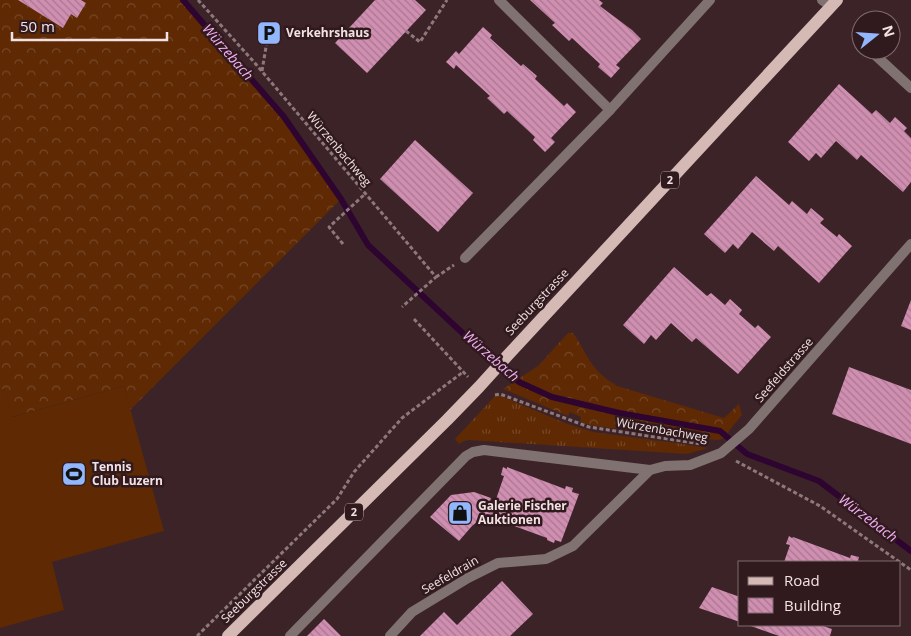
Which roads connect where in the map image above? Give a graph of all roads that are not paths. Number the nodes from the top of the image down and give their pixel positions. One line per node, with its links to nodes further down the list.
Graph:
1 (499, 0): 6 (street)
2 (710, 0): 6 (street)
3 (830, 2): 10 (main road, Seeburgstrasse / 2)
4 (881, 60): 5 (street)
5 (911, 88)
6 (610, 110): 8 (street)
7 (911, 244): 9 (street, Seefeldstrasse)
8 (465, 258)
9 (650, 470): 11 (street, Seefeldstrasse); 12 (street, Seefeldrain)
10 (228, 636)
11 (290, 636)
12 (390, 636)

